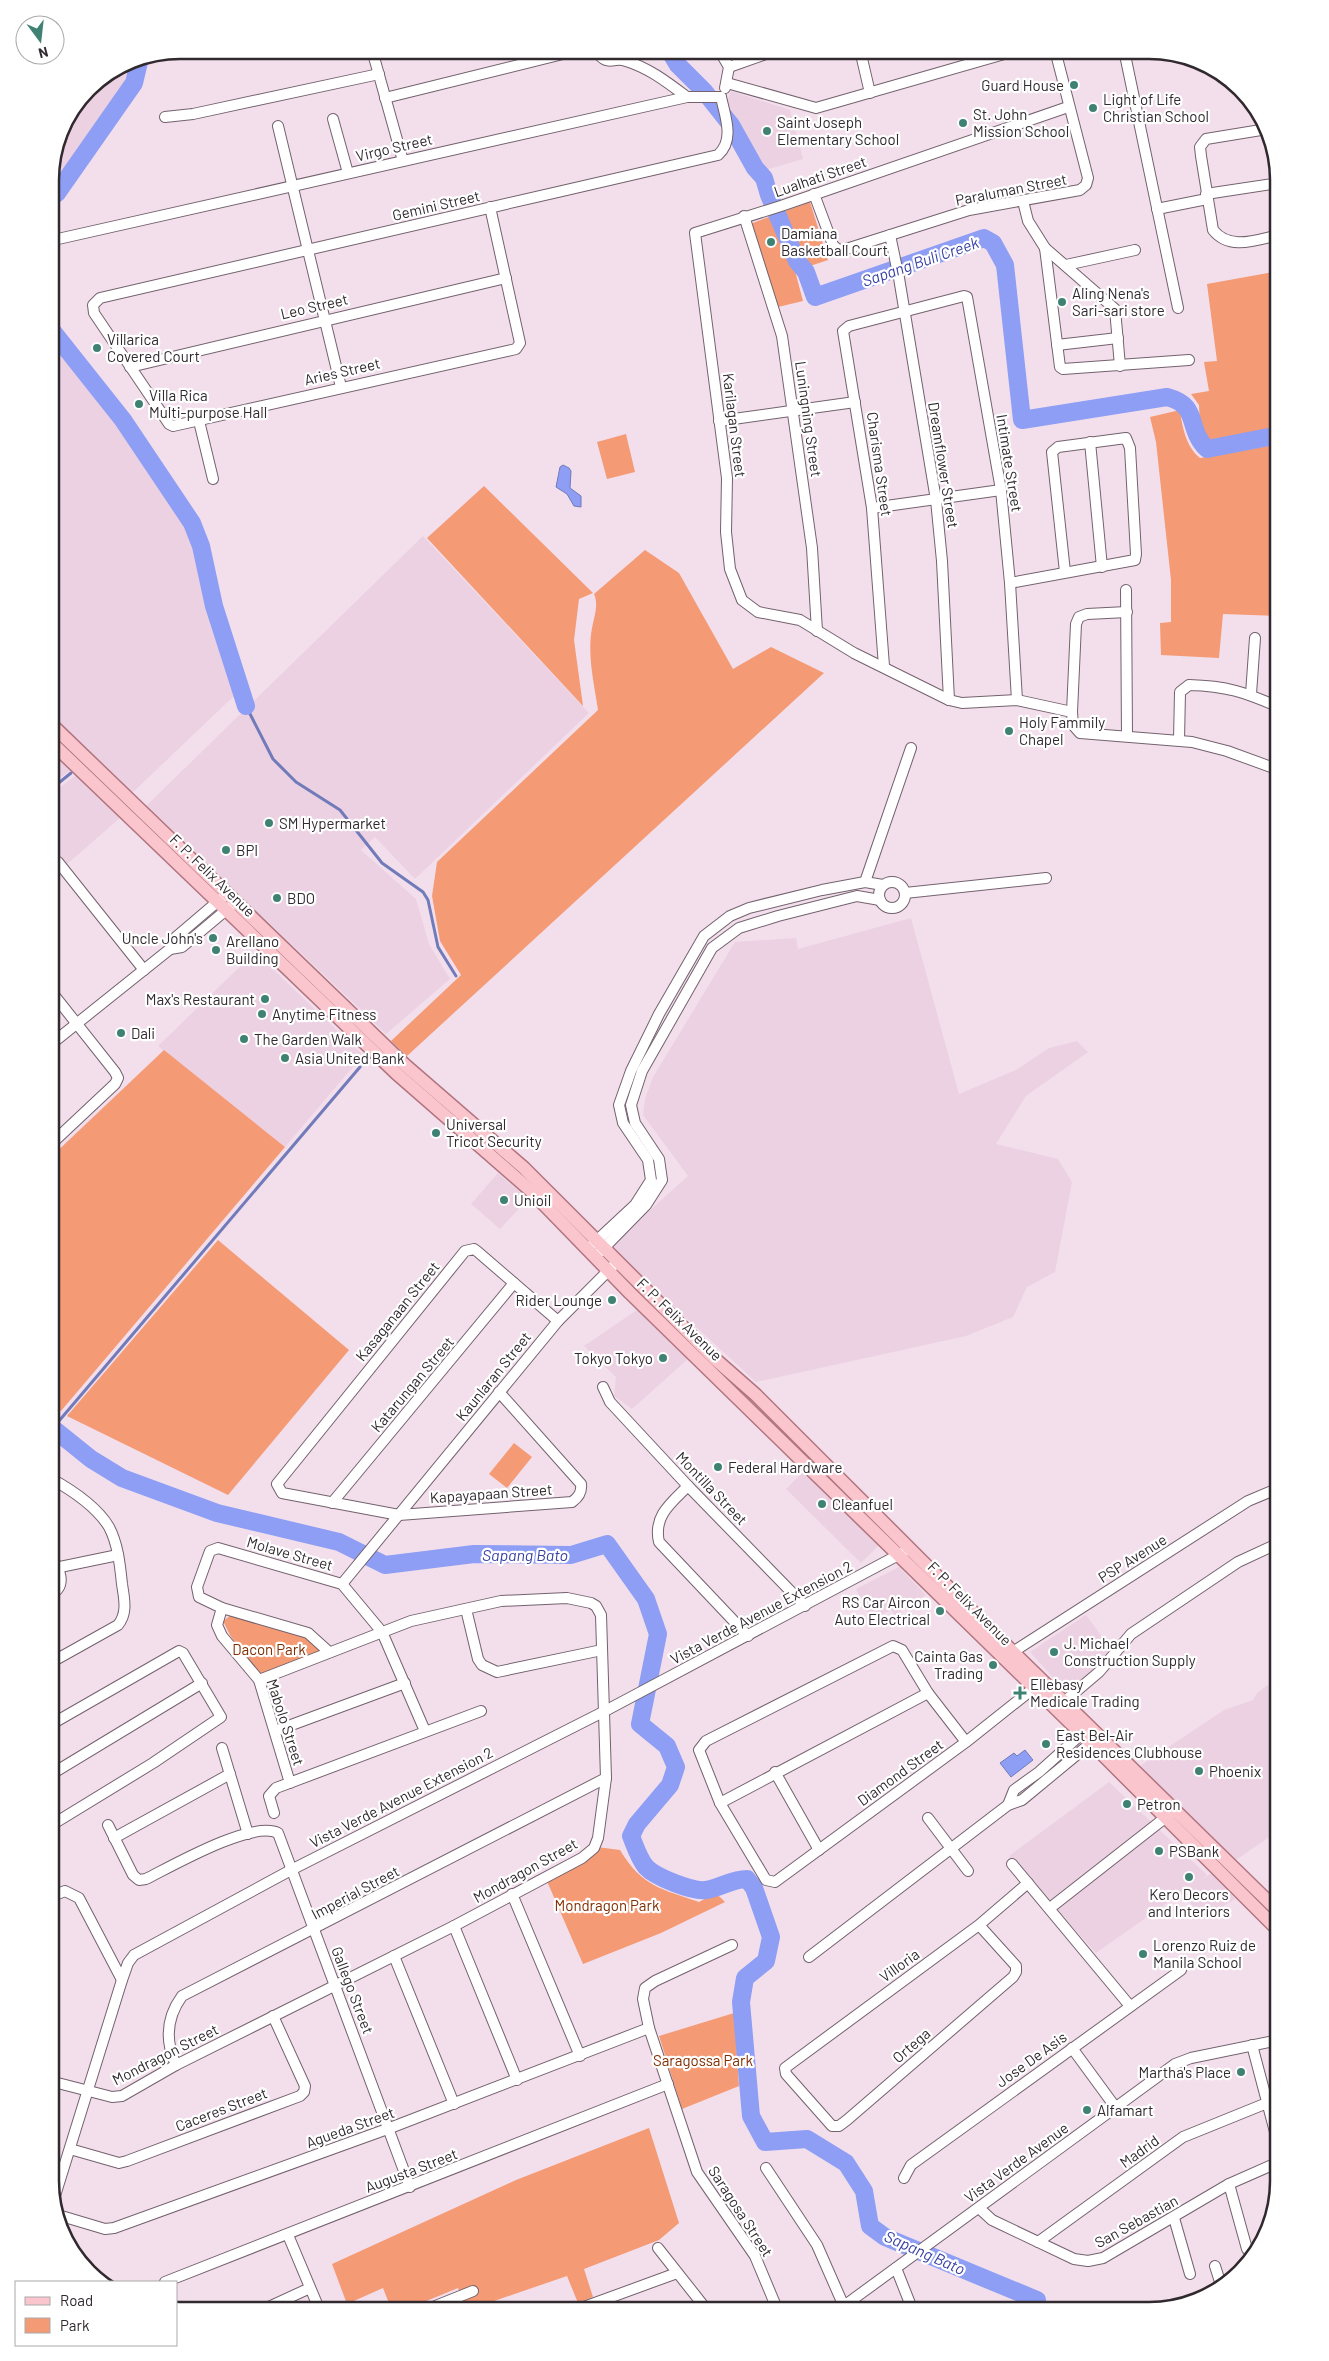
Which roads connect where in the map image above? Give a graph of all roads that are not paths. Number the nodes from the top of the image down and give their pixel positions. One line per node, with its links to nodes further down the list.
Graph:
1 (375, 59): 12 (street)
2 (543, 59): 16 (street)
3 (602, 59): 4 (street)
4 (623, 59): 15 (street)
5 (725, 59): 11 (street)
6 (750, 59): 11 (street)
7 (862, 59): 14 (street)
8 (987, 59): 14 (street)
9 (1057, 59): 18 (street, Paraluman Street)
10 (1126, 59): 31 (street)
11 (729, 66): 13 (street)
12 (379, 74): 16 (street); 19 (street)
13 (727, 83): 14 (street); 17 (street)
14 (870, 93)
15 (687, 97): 17 (street, Virgo Street); 23 (street, Virgo Street)
16 (385, 98): 23 (street)
17 (714, 98): 30 (street, Gemini Street)
18 (1068, 107): 27 (street, Lualhati Street); 29 (street, Paraluman Street)
19 (165, 117)
20 (334, 118): 24 (street)
21 (278, 126): 26 (street)
22 (1260, 130): 28 (street)
23 (403, 161): 24 (street, Virgo Street)
24 (348, 173): 26 (street, Virgo Street)
25 (1270, 185): 28 (street)
26 (291, 186): 36 (street, Virgo Street); 39 (street)
27 (814, 194): 32 (street, Lualhati Street); 34 (street, Paraluman Street)
28 (1207, 197): 31 (street); 35 (street)
29 (1023, 201): 34 (street, Paraluman Street); 37 (street)
30 (490, 208): 39 (street, Gemini Street); 41 (street)
31 (1157, 209): 42 (street)
32 (744, 216): 33 (street, Lualhati Street); 52 (street, Luningning Street)
33 (695, 233): 54 (street, Karilagan Street)
34 (890, 235): 43 (street, Dreamflower Street)
35 (1270, 237)
36 (59, 239)
37 (1045, 248): 40 (street); 46 (street)
38 (1135, 250): 40 (street)
39 (308, 251): 44 (street); 48 (street, Gemini Street)
40 (1066, 265): 45 (street)
41 (506, 278): 44 (street, Leo Street); 50 (street, Aries Street)
42 (1178, 308)
43 (904, 312): 51 (street, Charisma Street); 57 (street, Intimate Street); 58 (street, Dreamflower Street)
44 (324, 319): 48 (street, Leo Street); 50 (street)
45 (1118, 338): 46 (street); 49 (street)
46 (1057, 345): 49 (street)
47 (1189, 360): 49 (street)
48 (130, 366): 53 (street, Aries Street)
49 (1120, 366)
50 (341, 387): 53 (street, Aries Street)
51 (855, 402): 52 (street); 59 (street, Charisma Street)
52 (792, 412): 54 (street); 65 (street, Luningning Street)
53 (199, 421): 56 (street)
54 (720, 422): 65 (street, Karilagan Street)
55 (1090, 442): 60 (street); 60 (street); 61 (street)
56 (213, 479)
57 (1001, 490): 58 (street); 62 (street, Intimate Street)
58 (936, 500): 59 (street); 69 (street, Dreamflower Street)
59 (872, 508): 67 (street, Charisma Street)
60 (1102, 568): 61 (street)
61 (1065, 572): 62 (street)
62 (1010, 583): 70 (street, Intimate Street)
63 (1126, 590): 64 (street)
64 (1126, 612): 72 (street); 74 (street)
65 (817, 631): 67 (street)
66 (1255, 638): 68 (street)
67 (884, 666): 69 (street)
68 (1251, 694): 71 (street); 75 (street)
69 (949, 700): 70 (street)
70 (1017, 700): 72 (street)
71 (1270, 703)
72 (1072, 712): 74 (street)
73 (59, 732): 85 (main road, F. P. Felix Avenue)
74 (1127, 736): 75 (street)
75 (1179, 740): 78 (street)
76 (59, 748): 85 (main road, F. P. Felix Avenue)
77 (912, 748): 81 (street)
78 (1270, 767)
79 (59, 863): 91 (street)
80 (1046, 878): 83 (street)
81 (865, 882): 82 (street); 87 (street)
82 (883, 885): 83 (street); 84 (street)
83 (905, 893): 84 (street)
84 (880, 900): 89 (street)
85 (227, 902): 86 (street); 88 (street); 98 (main road, F. P. Felix Avenue)
86 (202, 916): 88 (street); 90 (street)
87 (730, 916): 89 (street); 93 (street)
88 (210, 924): 90 (street)
89 (739, 928): 94 (street)
90 (170, 949): 91 (street)
91 (144, 970): 95 (street)
92 (59, 1001): 95 (street)
93 (659, 1014): 94 (street); 98 (street)
94 (670, 1022): 98 (street)
95 (78, 1024): 96 (street); 97 (street)
96 (59, 1038)
97 (59, 1137)
98 (596, 1249): 99 (main road, F. P. Felix Avenue)
99 (613, 1266): 101 (street, Kaunlaran Street); 110 (main road, F. P. Felix Avenue); 113 (main road, F. P. Felix Avenue)
100 (514, 1283): 101 (street, Kasaganaan Street); 105 (street, Kasaganaan Street); 108 (street, Katarungan Street)
101 (558, 1321): 103 (street, Kaunlaran Street)
102 (603, 1387): 106 (street, Montilla Street)
103 (499, 1392): 109 (street, Kaunlaran Street); 109 (street, Kapayapaan Street)
104 (59, 1483): 112 (street)
105 (277, 1484): 108 (street, Kapayapaan Street)
106 (688, 1486): 117 (street, Montilla Street); 122 (street)
107 (1270, 1492): 125 (street, PSP Avenue)
108 (332, 1503): 109 (street, Kapayapaan Street)
109 (399, 1515): 115 (street, Kaunlaran Street)
110 (910, 1547): 113 (street, Vista Verde Avenue Extension 2); 118 (main road, F. P. Felix Avenue)
111 (1270, 1547): 132 (street)
112 (118, 1555): 114 (street); 126 (street)
113 (899, 1555): 117 (street, Vista Verde Avenue Extension 2); 118 (main road, F. P. Felix Avenue)
114 (60, 1567): 116 (street)
115 (342, 1584): 119 (street, Molave Street); 121 (street, Molave Street)
116 (59, 1588)
117 (805, 1606): 122 (street, Vista Verde Avenue Extension 2)
118 (959, 1606): 125 (main road, F. P. Felix Avenue)
119 (222, 1608): 124 (street); 127 (street, Mabolo Street)
120 (466, 1610): 121 (street, Mondragon Street); 123 (street, Mondragon Street); 123 (street)
121 (382, 1632): 124 (street, Mondragon Street); 129 (street, Molave Street)
122 (748, 1636): 134 (street, Vista Verde Avenue Extension 2)
123 (602, 1650): 134 (street, Mondragon Street)
124 (329, 1652): 127 (street, Mondragon Street)
125 (1008, 1655): 130 (main road, F. P. Felix Avenue)
126 (59, 1658)
127 (259, 1680): 137 (street, Mabolo Street)
128 (202, 1683): 135 (street); 142 (street); 152 (street)
129 (405, 1683): 137 (street); 138 (street, Molave Street)
130 (1039, 1685): 132 (main road, F. P. Felix Avenue); 139 (street, Diamond Street)
131 (928, 1693): 139 (street); 143 (street); 147 (street)
132 (1060, 1705): 136 (main road, F. P. Felix Avenue)
133 (481, 1711): 138 (street)
134 (605, 1711): 145 (street, Mondragon Street); 159 (street, Vista Verde Avenue Extension 2)
135 (59, 1720)
136 (1086, 1730): 140 (main road, F. P. Felix Avenue); 148 (street); 150 (main road, F. P. Felix Avenue)
137 (275, 1731): 146 (street, Mabolo Street)
138 (425, 1731): 146 (street)
139 (966, 1742): 157 (street, Diamond Street)
140 (1091, 1743): 148 (street); 150 (main road, F. P. Felix Avenue)
141 (222, 1748): 144 (street)
142 (59, 1770)
143 (775, 1772): 147 (street); 157 (street)
144 (230, 1774): 154 (street); 155 (street)
145 (606, 1778): 163 (street, Mondragon Street); 169 (street, Imperial Street)
146 (290, 1783): 149 (street)
147 (720, 1803): 157 (street, Diamond Street)
148 (1008, 1805): 156 (street)
149 (274, 1813)
150 (1170, 1814): 164 (main road, F. P. Felix Avenue); 165 (street); 166 (main road, F. P. Felix Avenue)
151 (928, 1818): 156 (street)
152 (59, 1820)
153 (108, 1825): 155 (street, Gallego Street)
154 (248, 1834): 155 (street, Gallego Street); 159 (street, Gallego Street)
155 (114, 1838)
156 (951, 1848): 160 (street); 172 (street)
157 (819, 1850)
158 (1012, 1864): 161 (street)
159 (291, 1870): 169 (street, Gallego Street); 174 (street, Vista Verde Avenue Extension 2)
160 (968, 1871)
161 (1028, 1883): 165 (street); 167 (street, Villoria)
162 (59, 1893): 174 (street)
163 (512, 1894): 168 (street, Mondragon Street); 182 (street)
164 (1270, 1904)
165 (1050, 1908): 176 (street)
166 (1270, 1921)
167 (979, 1925): 184 (street, Villoria); 184 (street, Ortega)
168 (454, 1926): 171 (street, Mondragon Street); 185 (street)
169 (314, 1930): 175 (street, Gallego Street); 183 (street, Imperial Street)
170 (732, 1946): 178 (street, Saragosa Street)
171 (394, 1956): 175 (street, Mondragon Street); 190 (street)
172 (809, 1957)
173 (1181, 1970): 176 (street, Jose De Asis)
174 (122, 1980): 188 (street, Vista Verde Avenue Extension 2)
175 (335, 1986): 177 (street, Mondragon Street); 193 (street, Gallego Street)
176 (1130, 2006): 181 (street, Jose De Asis)
177 (274, 2016): 183 (street, Mondragon Street); 194 (street, Caceres Street)
178 (649, 2028): 182 (street, Agueda Street); 187 (street, Saragosa Street)
179 (1270, 2042): 180 (street, Vista Verde Avenue)
180 (1252, 2045): 189 (street); 191 (street, Vista Verde Avenue)
181 (1072, 2048): 191 (street); 197 (street, Jose De Asis)
182 (580, 2056): 185 (street, Agueda Street)
183 (176, 2065): 188 (street, Mondragon Street)
184 (785, 2068)
185 (517, 2080): 190 (street, Agueda Street)
186 (59, 2083): 188 (street, Mondragon Street)
187 (668, 2084): 200 (street, Augusta Street); 221 (street, Saragosa Street)
188 (88, 2091): 194 (street, Vista Verde Avenue Extension 2)
189 (1267, 2103): 192 (street); 205 (street, Madrid)
190 (454, 2104): 193 (street, Agueda Street)
191 (1116, 2108): 201 (street, Vista Verde Avenue)
192 (1270, 2114)
193 (390, 2128): 200 (street, Gallego Street); 202 (street, Agueda Street)
194 (70, 2149): 198 (street, Vista Verde Avenue Extension 2)
195 (1270, 2166): 199 (street, San Sebastian)
196 (766, 2168): 222 (street)
197 (904, 2178)
198 (59, 2183)
199 (1229, 2184): 203 (street, San Sebastian); 207 (street)
200 (410, 2187): 204 (street, Augusta Street)
201 (979, 2208): 205 (street, San Sebastian); 209 (street, Vista Verde Avenue)
202 (64, 2217)
203 (1174, 2218): 205 (street, San Sebastian); 211 (street)
204 (288, 2235): 213 (street, Augusta Street); 214 (street)
205 (1038, 2242)
206 (658, 2248): 210 (street)
207 (1247, 2249)
208 (1215, 2266): 212 (street)
209 (896, 2268): 223 (street, Vista Verde Avenue); 224 (street)
210 (677, 2273): 219 (street); 220 (street)
211 (1190, 2274)
212 (1219, 2279)
213 (168, 2281)
214 (310, 2288): 216 (street); 217 (street)
215 (473, 2291): 218 (street)
216 (280, 2302)
217 (316, 2302)
218 (446, 2302)
219 (598, 2302)
220 (701, 2302)
221 (774, 2302)
222 (840, 2302)
223 (852, 2302)
224 (909, 2302)

